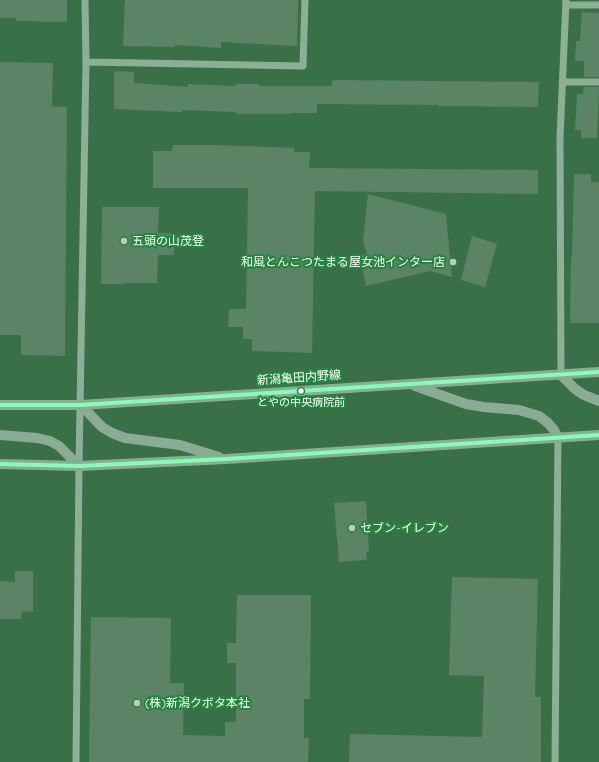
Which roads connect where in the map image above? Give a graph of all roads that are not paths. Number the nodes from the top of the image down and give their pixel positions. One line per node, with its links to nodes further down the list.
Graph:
1 (84, 0): 5 (street)
2 (305, 0): 5 (street)
3 (566, 3): 4 (street); 6 (street)
4 (599, 5)
5 (86, 62): 13 (street)
6 (562, 82): 7 (street); 9 (street)
7 (599, 82)
8 (599, 372): 9 (main road, 新潟亀田内野線)
9 (561, 375): 10 (main road, 新潟亀田内野線); 11 (main road)
10 (409, 384): 13 (main road, 新潟亀田内野線); 16 (main road)
11 (599, 401)
12 (0, 405): 13 (main road, 新潟亀田内野線)
13 (81, 405): 17 (main road); 19 (street)
14 (0, 434): 19 (main road)
15 (599, 435): 16 (main road)
16 (558, 438): 17 (main road); 21 (street)
17 (226, 459): 19 (main road)
18 (0, 464): 19 (main road)
19 (79, 466): 20 (street)
20 (76, 762)
21 (555, 762)

